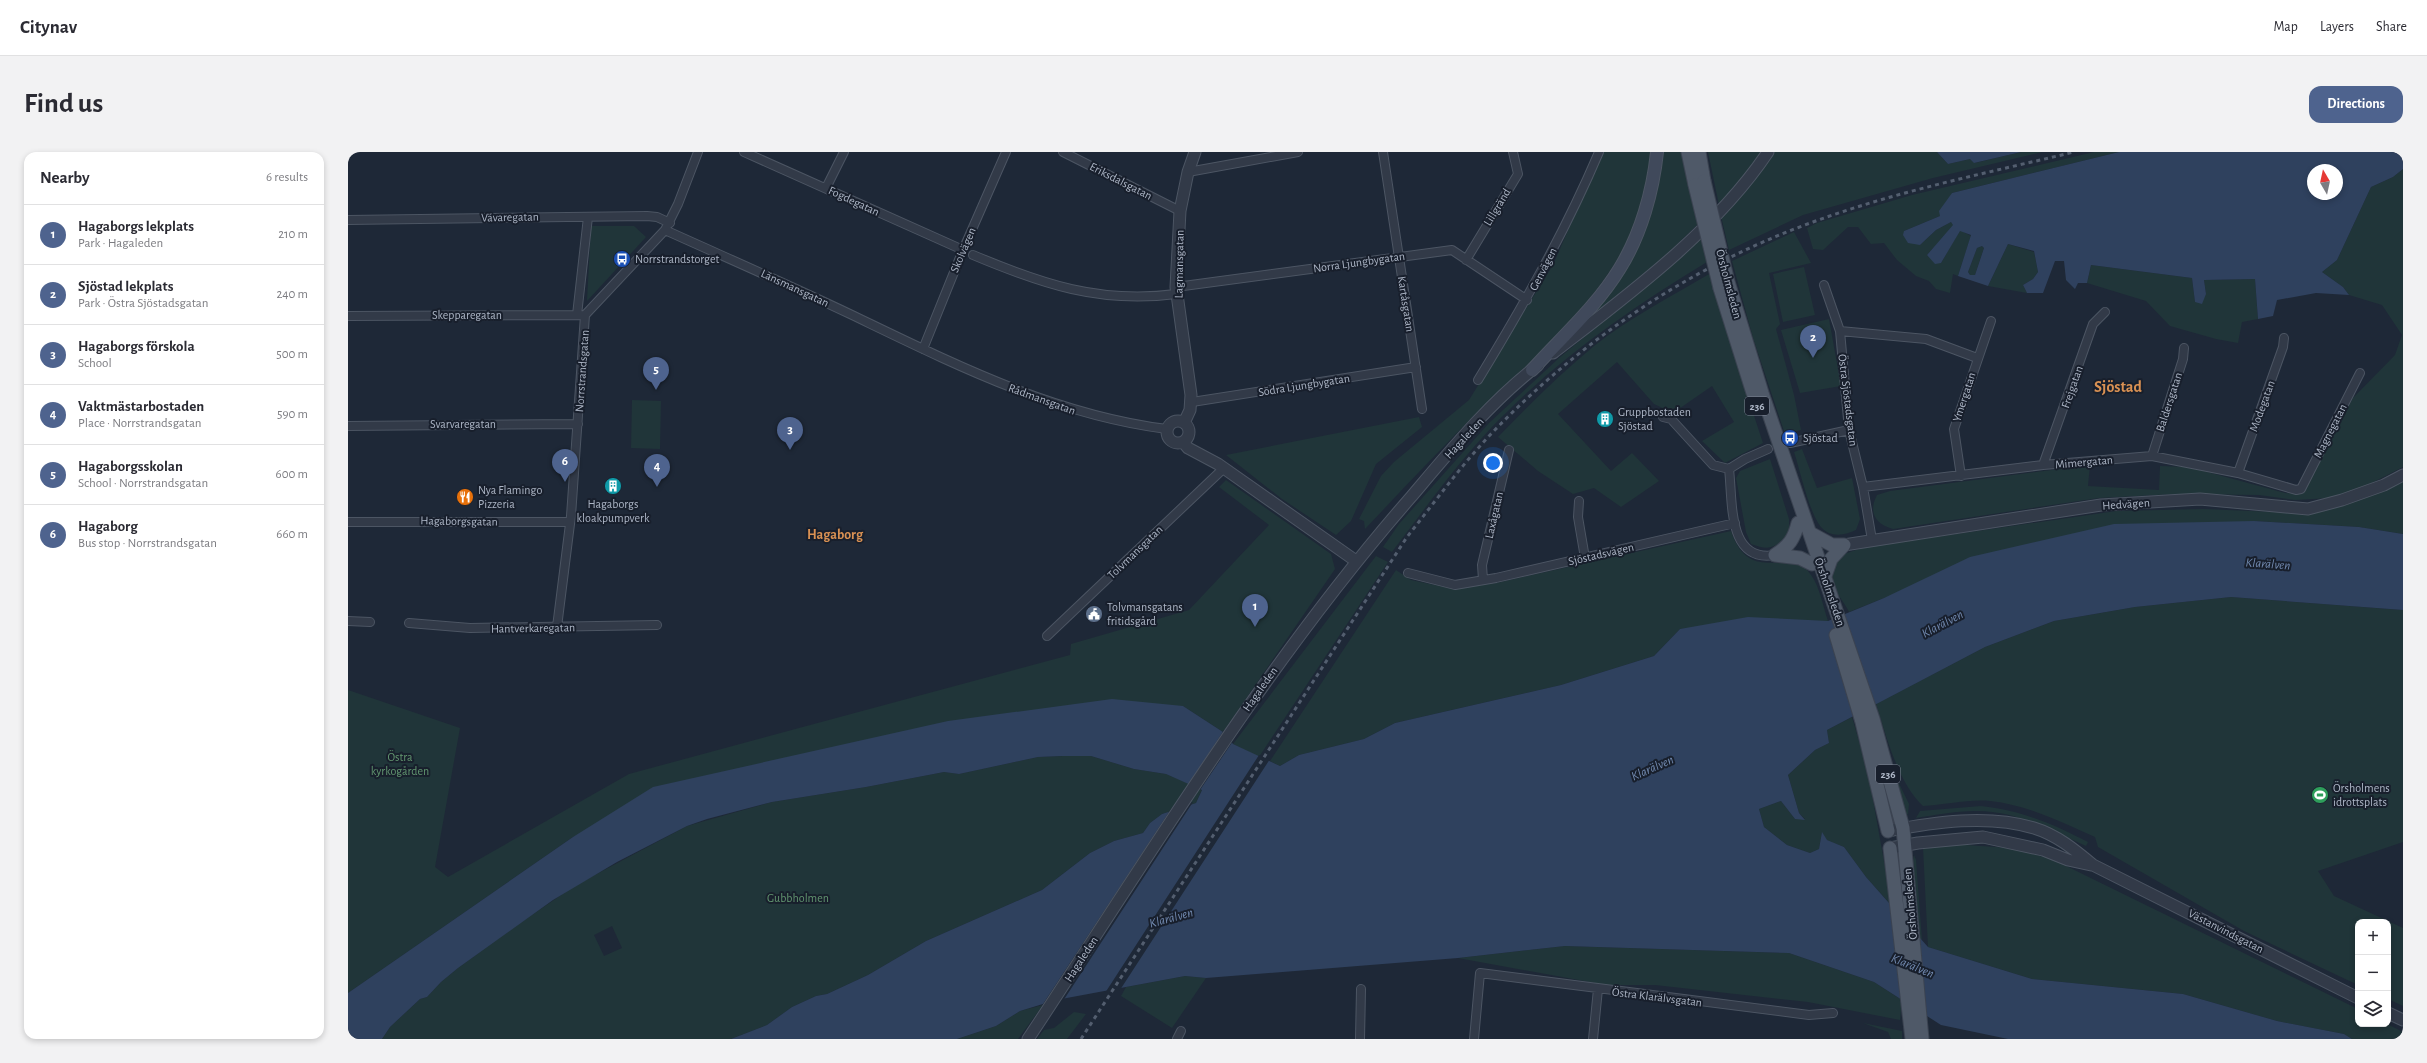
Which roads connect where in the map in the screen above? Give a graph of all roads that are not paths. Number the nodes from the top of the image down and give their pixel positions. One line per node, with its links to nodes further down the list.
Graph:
1 (698, 152): 21 (street, Norrstrandsgatan)
2 (744, 152): 17 (street, Fogdegatan)
3 (844, 152): 17 (street)
4 (1006, 152): 23 (street, Skolvägen)
5 (1063, 152): 18 (street, Eriksdalsgatan)
6 (1195, 152): 15 (street, Lagmansgatan)
7 (1298, 152): 15 (street)
8 (1383, 152): 25 (street, Kartåsgatan)
9 (1513, 152): 26 (street, Lillgränd)
10 (1599, 152): 30 (street, Genvägen)
11 (1657, 152): 41 (main road)
12 (1688, 152): 16 (main road, Örsholmsleden / 236)
13 (1699, 152): 16 (main road, Örsholmsleden / 236)
14 (1768, 152): 41 (street, Hagaleden)
15 (1188, 172): 18 (street, Lagmansgatan)
16 (1699, 183): 28 (main road, Örsholmsleden / 236, bridge)
17 (826, 188): 23 (street, Fogdegatan)
18 (1180, 211): 29 (street, Lagmansgatan)
19 (588, 217): 20 (street, Vävaregatan); 21 (street, Vävaregatan); 32 (street, Norrstrandsgatan)
20 (348, 220)
21 (670, 223): 22 (street, Norrstrandsgatan)
22 (665, 230): 32 (street, Norrstrandsgatan); 38 (street, Länsmansgatan)
23 (963, 250): 38 (street, Skolvägen)
24 (973, 255): 29 (street)
25 (1399, 257): 26 (street, Norra Ljungbygatan); 29 (street, Norra Ljungbygatan); 40 (street, Kartåsgatan)
26 (1466, 260): 30 (street, Norra Ljungbygatan)
27 (1824, 284): 35 (street, Östra Sjöstadsgatan)
28 (1724, 285): 68 (main road, Örsholmsleden / 236); 70 (main road, Örsholmsleden / 236)
29 (1176, 291): 44 (street, Lagmansgatan)
30 (1527, 300): 43 (street, Genvägen)
31 (2105, 312): 57 (street, Frejgatan)
32 (581, 315): 33 (street, Skepparegatan); 48 (street, Norrstrandsgatan)
33 (348, 316)
34 (1991, 321): 39 (street, Ymergatan)
35 (1840, 331): 39 (street); 51 (street, Östra Sjöstadsgatan)
36 (2284, 338): 60 (street, Modegatan)
37 (2184, 348): 56 (street, Baldersgatan)
38 (923, 349): 50 (street, Rådmansgatan)
39 (1977, 358): 62 (street, Ymergatan)
40 (1416, 367): 44 (street, Södra Ljungbygatan); 45 (street, Kartåsgatan)
41 (1532, 370): 75 (street, Hagaleden)
42 (2360, 373): 64 (street, Magnegatan)
43 (1478, 380)
44 (1192, 402): 47 (street, Lagmansgatan)
45 (1422, 409)
46 (1663, 417): 59 (street)
47 (1184, 423): 50 (street); 52 (street, Lagmansgatan)
48 (578, 424): 49 (street, Svarvaregatan); 67 (street, Norrstrandsgatan)
49 (348, 426)
50 (1167, 429): 52 (street)
51 (1849, 430): 53 (street); 63 (street, Östra Sjöstadsgatan)
52 (1183, 442): 58 (street)
53 (1790, 443)
54 (1509, 450): 79 (street, Laxågatan)
55 (1768, 450): 59 (street)
56 (2152, 456): 57 (street, Mimergatan); 60 (street, Mimergatan)
57 (2043, 465): 62 (street, Mimergatan)
58 (1224, 468): 75 (street); 86 (street, Tolvmansgatan)
59 (1729, 469): 69 (street)
60 (2238, 473): 64 (street, Mimergatan)
61 (2403, 475): 71 (street, Hedvägen)
62 (1961, 476): 63 (street, Mimergatan)
63 (1863, 487): 71 (street, Östra Sjöstadsgatan)
64 (2301, 488)
65 (1578, 501): 74 (street)
66 (348, 522): 67 (street, Hagaborgsgatan)
67 (570, 522): 85 (street, Norrstrandsgatan)
68 (1798, 523): 73 (main road); 76 (main road, Örsholmsleden / 236)
69 (1735, 524): 73 (street); 74 (street, Sjöstadsvägen)
70 (1810, 533): 72 (main road); 78 (main road, Örsholmsleden / 236)
71 (1872, 540): 72 (street, Hedvägen)
72 (1844, 545): 78 (main road)
73 (1775, 555): 76 (main road)
74 (1585, 558): 79 (street, Sjöstadsvägen)
75 (1356, 561): 99 (street, Hagaleden)
76 (1812, 564): 80 (main road, Örsholmsleden / 236)
77 (1408, 573): 79 (street, Sjöstadsvägen)
78 (1825, 576): 80 (main road, Örsholmsleden / 236)
79 (1483, 580)
80 (1830, 604): 87 (main road, Örsholmsleden / 236)
81 (348, 621): 82 (street)
82 (370, 622)
83 (409, 623): 85 (street, Hantverkaregatan)
84 (657, 625): 85 (street, Hantverkaregatan)
85 (557, 627)
86 (1047, 636)
87 (1868, 721): 88 (main road, Örsholmsleden / 236); 89 (main road, Örsholmsleden / 236)
88 (1903, 828): 89 (street, Västanvindsgatan); 90 (main road, Örsholmsleden / 236); 92 (street, Västanvindsgatan)
89 (1888, 831): 91 (main road, Örsholmsleden / 236)
90 (1905, 845): 91 (street, Västanvindsgatan); 92 (street, Västanvindsgatan); 104 (main road, Örsholmsleden / 236)
91 (1890, 848): 103 (main road, Örsholmsleden / 236)
92 (2094, 865): 95 (street, Västanvindsgatan)
93 (1361, 989): 100 (street)
94 (1598, 989): 96 (street, Östra Klarälvsgatan); 101 (street, Östra Klarälvsgatan); 102 (street)
95 (2355, 996)
96 (1833, 1013)
97 (2391, 1014): 98 (street)
98 (2403, 1020)
99 (1028, 1039)
100 (1360, 1039)
101 (1474, 1039)
102 (1593, 1039)
103 (1912, 1039)
104 (1922, 1039)

